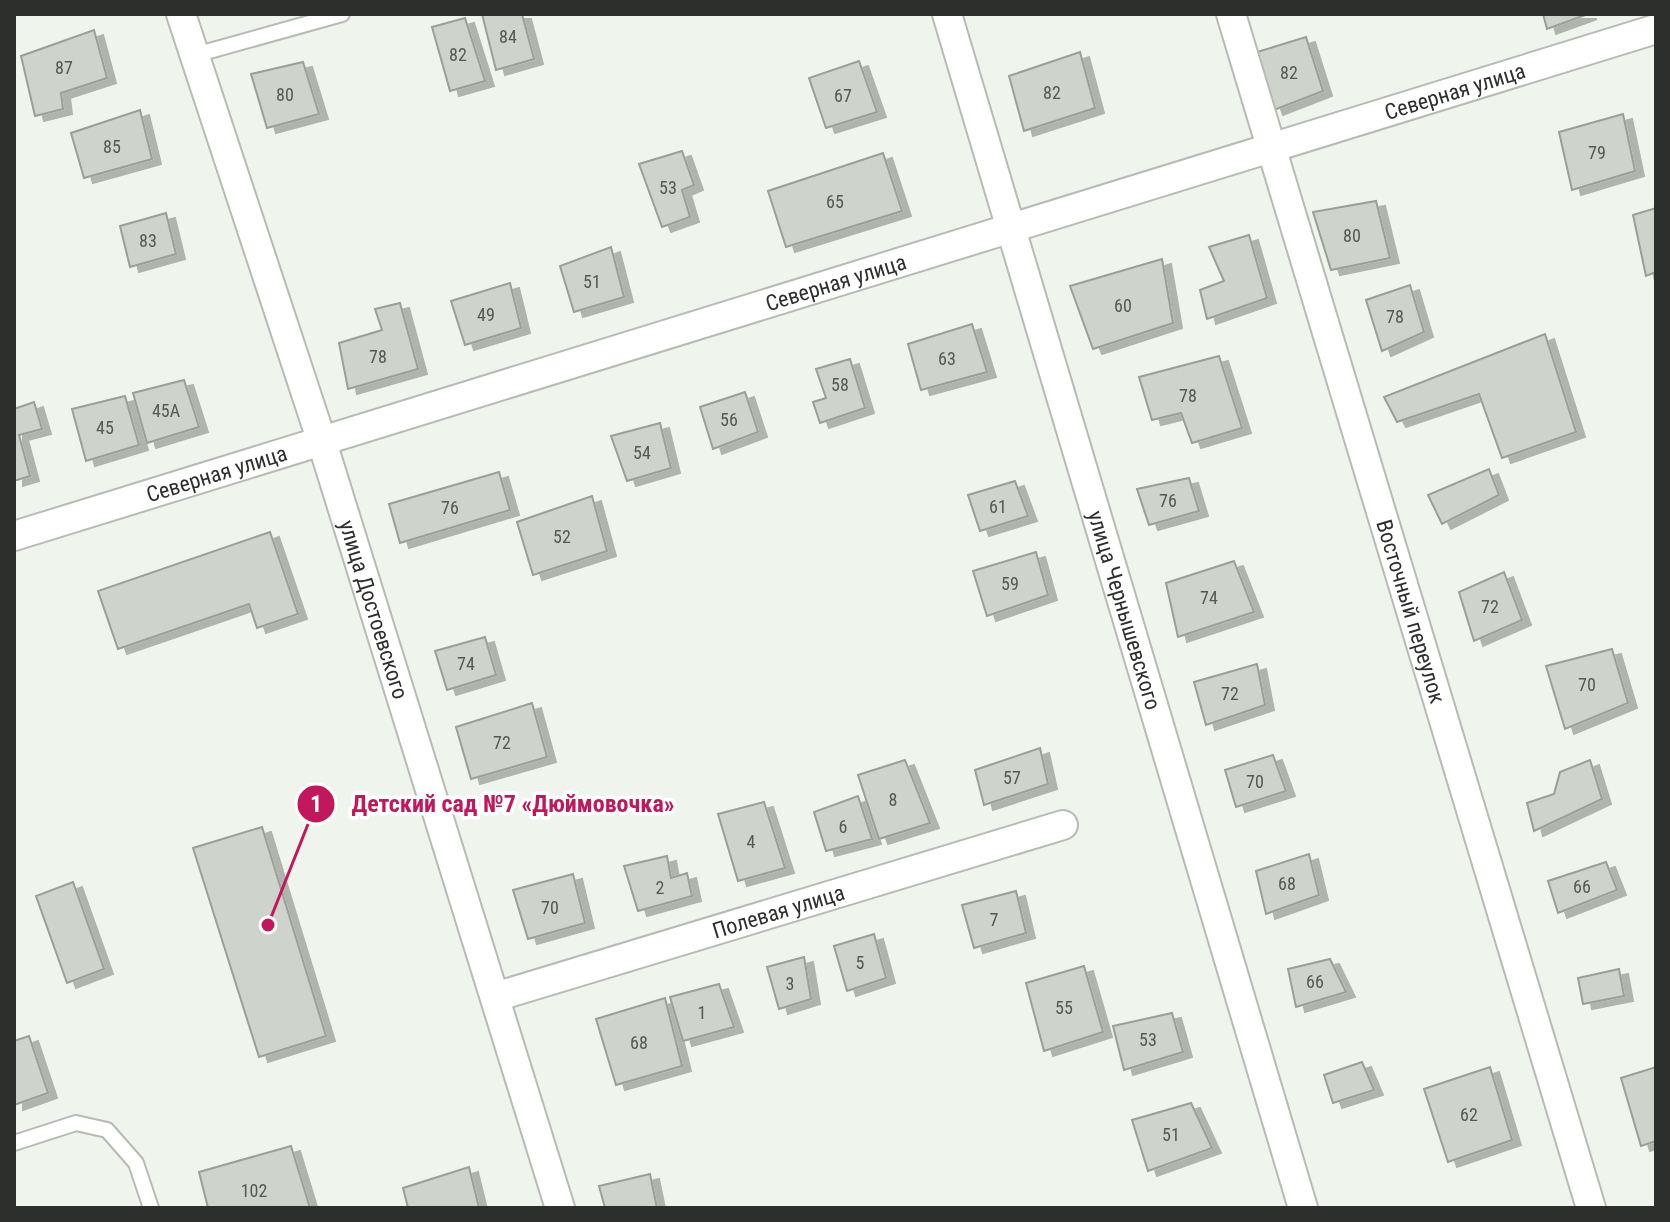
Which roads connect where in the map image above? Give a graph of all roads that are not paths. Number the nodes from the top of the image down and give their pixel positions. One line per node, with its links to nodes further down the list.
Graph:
1 (181, 14): 6 (street, улица Достоевского)
2 (342, 14): 6 (lane)
3 (947, 14): 8 (street, улица Чернышевского)
4 (1231, 14): 7 (street, Восточный переулок)
5 (1656, 29): 7 (street, Северная улица)
6 (195, 55): 9 (street, улица Достоевского)
7 (1272, 147): 8 (street, Северная улица); 17 (street, Восточный переулок)
8 (1012, 229): 9 (street, Северная улица); 16 (street, улица Чернышевского)
9 (322, 442): 10 (street, Северная улица); 12 (street, улица Достоевского)
10 (14, 536)
11 (1063, 825): 12 (street, Полевая улица)
12 (495, 997): 15 (street, улица Достоевского)
13 (14, 1143): 14 (lane)
14 (151, 1208)
15 (560, 1208)
16 (1303, 1208)
17 (1591, 1208)

